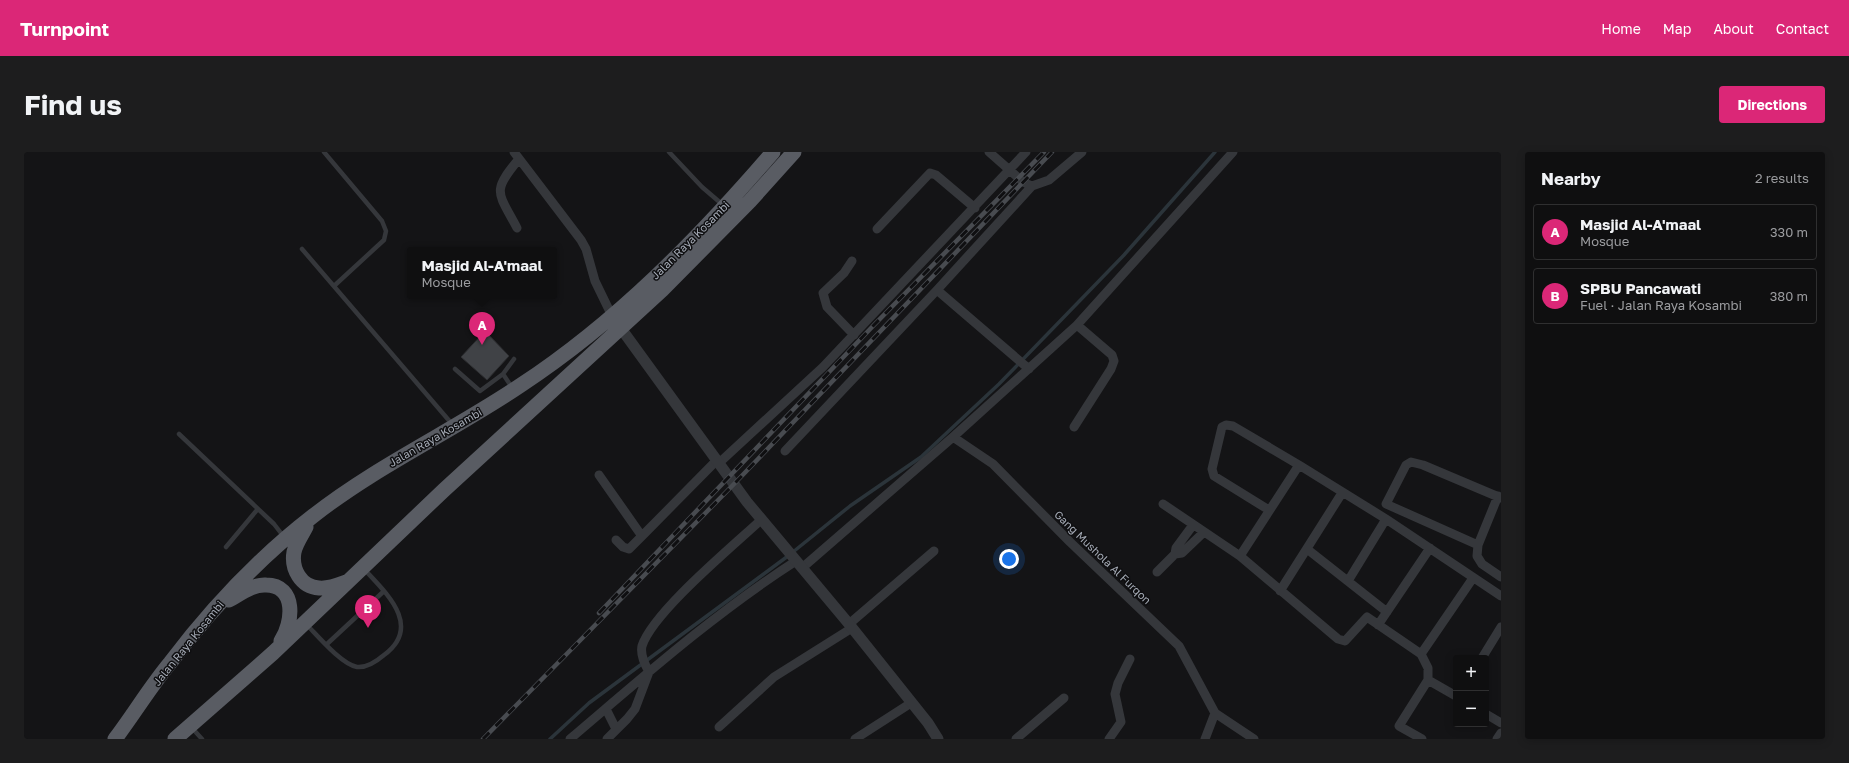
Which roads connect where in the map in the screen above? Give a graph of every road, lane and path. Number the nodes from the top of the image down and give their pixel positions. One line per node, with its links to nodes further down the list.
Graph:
1 (324, 152): 18 (lane)
2 (669, 152): 12 (lane)
3 (773, 152): 12 (highway, Jalan Raya Kosambi)
4 (794, 152): 20 (highway, Jalan Raya Kosambi)
5 (990, 152): 10 (street)
6 (1026, 152): 10 (street)
7 (1082, 152): 11 (street)
8 (1232, 152): 21 (street)
9 (517, 156): 14 (street); 20 (street)
10 (1009, 170): 11 (street); 13 (street)
11 (1032, 186): 19 (street)
12 (724, 206): 20 (highway, Jalan Raya Kosambi)
13 (975, 208): 15 (street); 22 (street)
14 (517, 228)
15 (877, 229)
16 (302, 249): 18 (lane)
17 (852, 260): 22 (street)
18 (334, 286): 28 (lane)
19 (937, 290): 24 (street); 32 (street)
20 (616, 321): 27 (highway, Jalan Raya Kosambi); 33 (street); 58 (highway, Jalan Raya Kosambi)
21 (1077, 325): 24 (street); 29 (street)
22 (854, 335): 33 (street)
23 (514, 359): 26 (lane)
24 (1026, 366): 31 (street)
25 (455, 369): 26 (lane)
26 (503, 374): 27 (lane)
27 (514, 390): 28 (highway, Jalan Raya Kosambi)
28 (454, 427): 42 (highway, Jalan Raya Kosambi)
29 (1074, 427)
30 (179, 434): 40 (lane)
31 (953, 437): 57 (street); 86 (street, Gang Mushola Al Furqon)
32 (785, 451)
33 (718, 462): 44 (street); 47 (street)
34 (1299, 465): 36 (street); 41 (street); 41 (street)
35 (599, 475): 47 (street)
36 (1342, 493): 43 (street); 53 (street)
37 (1500, 497): 39 (street); 50 (street)
38 (1163, 504): 45 (street)
39 (1386, 504): 43 (street); 50 (street)
40 (257, 510): 48 (lane); 51 (lane)
41 (1269, 510): 56 (street)
42 (312, 516): 48 (highway, Jalan Raya Kosambi); 62 (highway)
43 (1383, 517): 52 (street); 63 (street)
44 (762, 519): 57 (street); 80 (street)
45 (1193, 525): 46 (street); 55 (street)
46 (1204, 532): 55 (street); 56 (street)
47 (644, 534): 49 (street)
48 (286, 540): 68 (highway, Jalan Raya Kosambi)
49 (616, 540)
50 (1478, 545): 61 (street)
51 (226, 547)
52 (1430, 548): 60 (street); 69 (street)
53 (1307, 550): 63 (street); 64 (street)
54 (934, 551): 73 (street)
55 (1175, 554): 59 (street)
56 (1240, 556): 64 (street)
57 (796, 561): 73 (street); 80 (street)
58 (363, 568): 62 (highway, Jalan Raya Kosambi); 65 (lane)
59 (1157, 572)
60 (1474, 578): 66 (street); 77 (street)
61 (1501, 578)
62 (349, 581): 71 (highway, Jalan Raya Kosambi)
63 (1348, 581): 67 (street)
64 (1280, 591): 70 (street)
65 (383, 592): 75 (lane); 75 (lane)
66 (1501, 596)
67 (1377, 604): 69 (street); 70 (street)
68 (214, 608): 76 (highway); 93 (highway, Jalan Raya Kosambi)
69 (1387, 612): 72 (street)
70 (1367, 617): 72 (street)
71 (305, 623): 75 (lane); 76 (highway, Jalan Raya Kosambi)
72 (1378, 625): 77 (street)
73 (851, 626): 84 (street); 90 (street)
74 (1501, 627): 78 (street)
75 (326, 644)
76 (273, 653): 89 (highway, Jalan Raya Kosambi)
77 (1421, 654): 81 (street)
78 (1484, 655)
79 (1130, 659): 101 (street)
80 (647, 670): 85 (street); 91 (street)
81 (1428, 680): 82 (street); 104 (street)
82 (1453, 694)
83 (1064, 698): 100 (street)
84 (911, 703): 98 (street); 99 (street)
85 (606, 708): 91 (street); 96 (street)
86 (1215, 713): 102 (street); 103 (street)
87 (1489, 716): 88 (street)
88 (1501, 723)
89 (189, 725): 94 (highway, Jalan Raya Kosambi); 95 (lane)
90 (719, 727)
91 (616, 729): 97 (street)
92 (1501, 733): 105 (street)
93 (115, 739)
94 (175, 739)
95 (202, 739)
96 (570, 739)
97 (607, 739)
98 (855, 739)
99 (938, 739)
100 (1016, 739)
101 (1109, 739)
102 (1205, 739)
103 (1254, 739)
104 (1422, 739)
105 (1497, 739)

